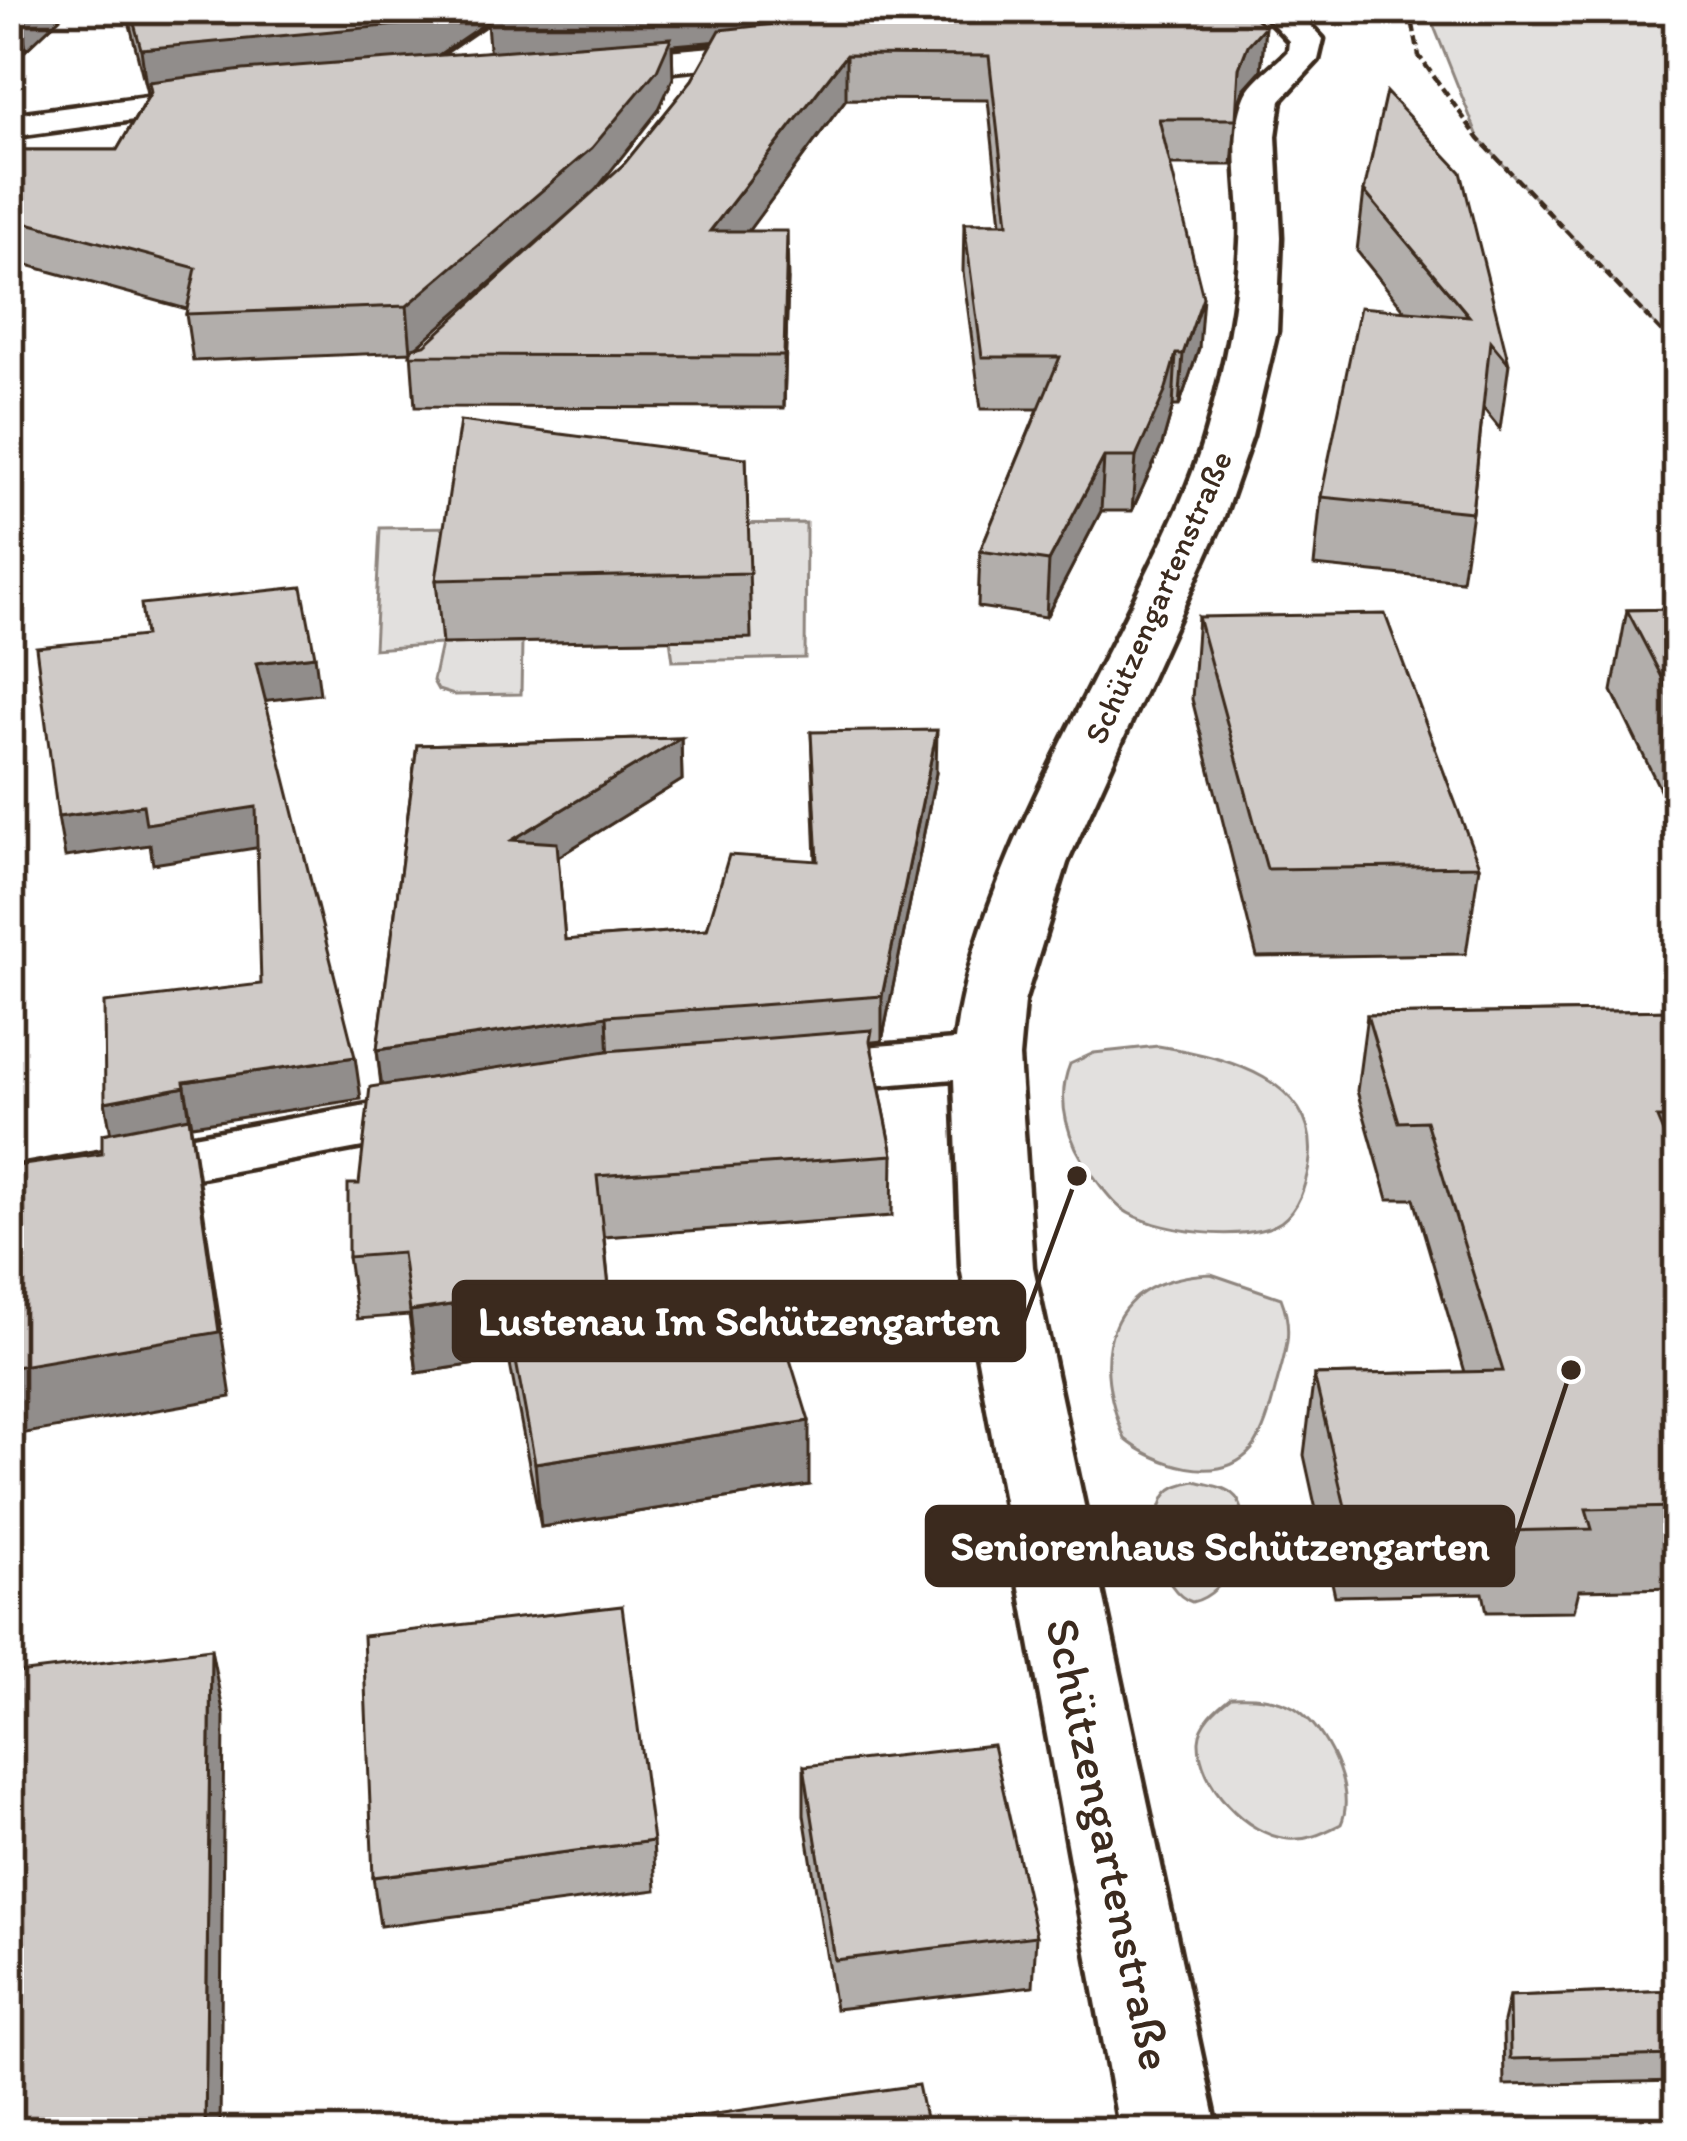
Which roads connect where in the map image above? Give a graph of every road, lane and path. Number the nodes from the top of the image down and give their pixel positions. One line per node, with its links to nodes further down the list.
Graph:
1 (535, 9): 6 (street)
2 (1276, 9): 10 (street, Schützengartenstraße)
3 (829, 47): 4 (street)
4 (554, 72)
5 (506, 75): 6 (street)
6 (434, 80): 7 (street)
7 (394, 82)
8 (269, 93): 9 (street)
9 (9, 126)
10 (986, 1058): 11 (street); 14 (street, Schützengartenstraße)
11 (724, 1078)
12 (516, 1101): 13 (street)
13 (9, 1191)
14 (1169, 2132)

